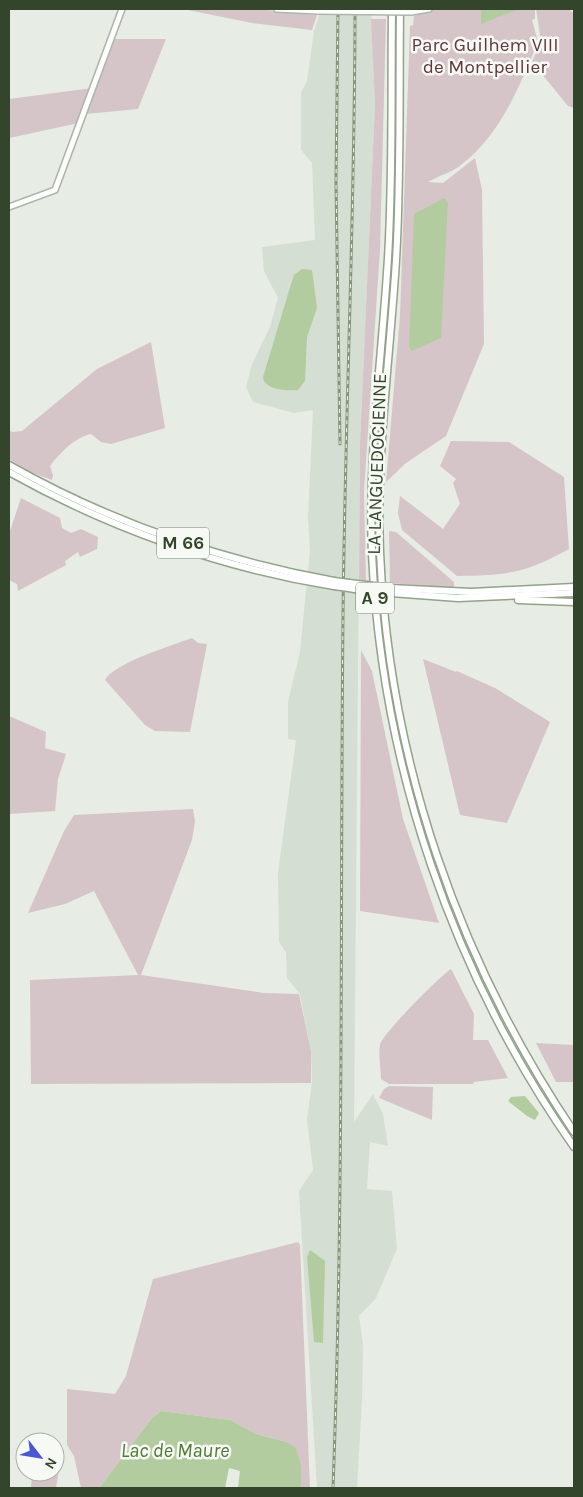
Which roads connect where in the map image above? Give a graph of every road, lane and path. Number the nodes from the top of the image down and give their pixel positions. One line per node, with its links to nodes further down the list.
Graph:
1 (122, 9): 6 (street)
2 (277, 9): 5 (street, bridge)
3 (392, 9): 16 (highway, LA LANGUEDOCIENNE / A 9)
4 (400, 9): 15 (highway, LA LANGUEDOCIENNE / A 9)
5 (429, 9)
6 (9, 207)
7 (9, 465): 9 (highway, M 66)
8 (9, 472): 9 (highway, M 66)
9 (334, 584): 11 (highway, M 66, bridge)
10 (574, 585): 11 (highway, M 66)
11 (391, 591): 13 (highway, M 66)
12 (574, 593): 13 (highway, M 66)
13 (508, 597): 14 (highway)
14 (574, 602)
15 (574, 1132)
16 (574, 1147)

